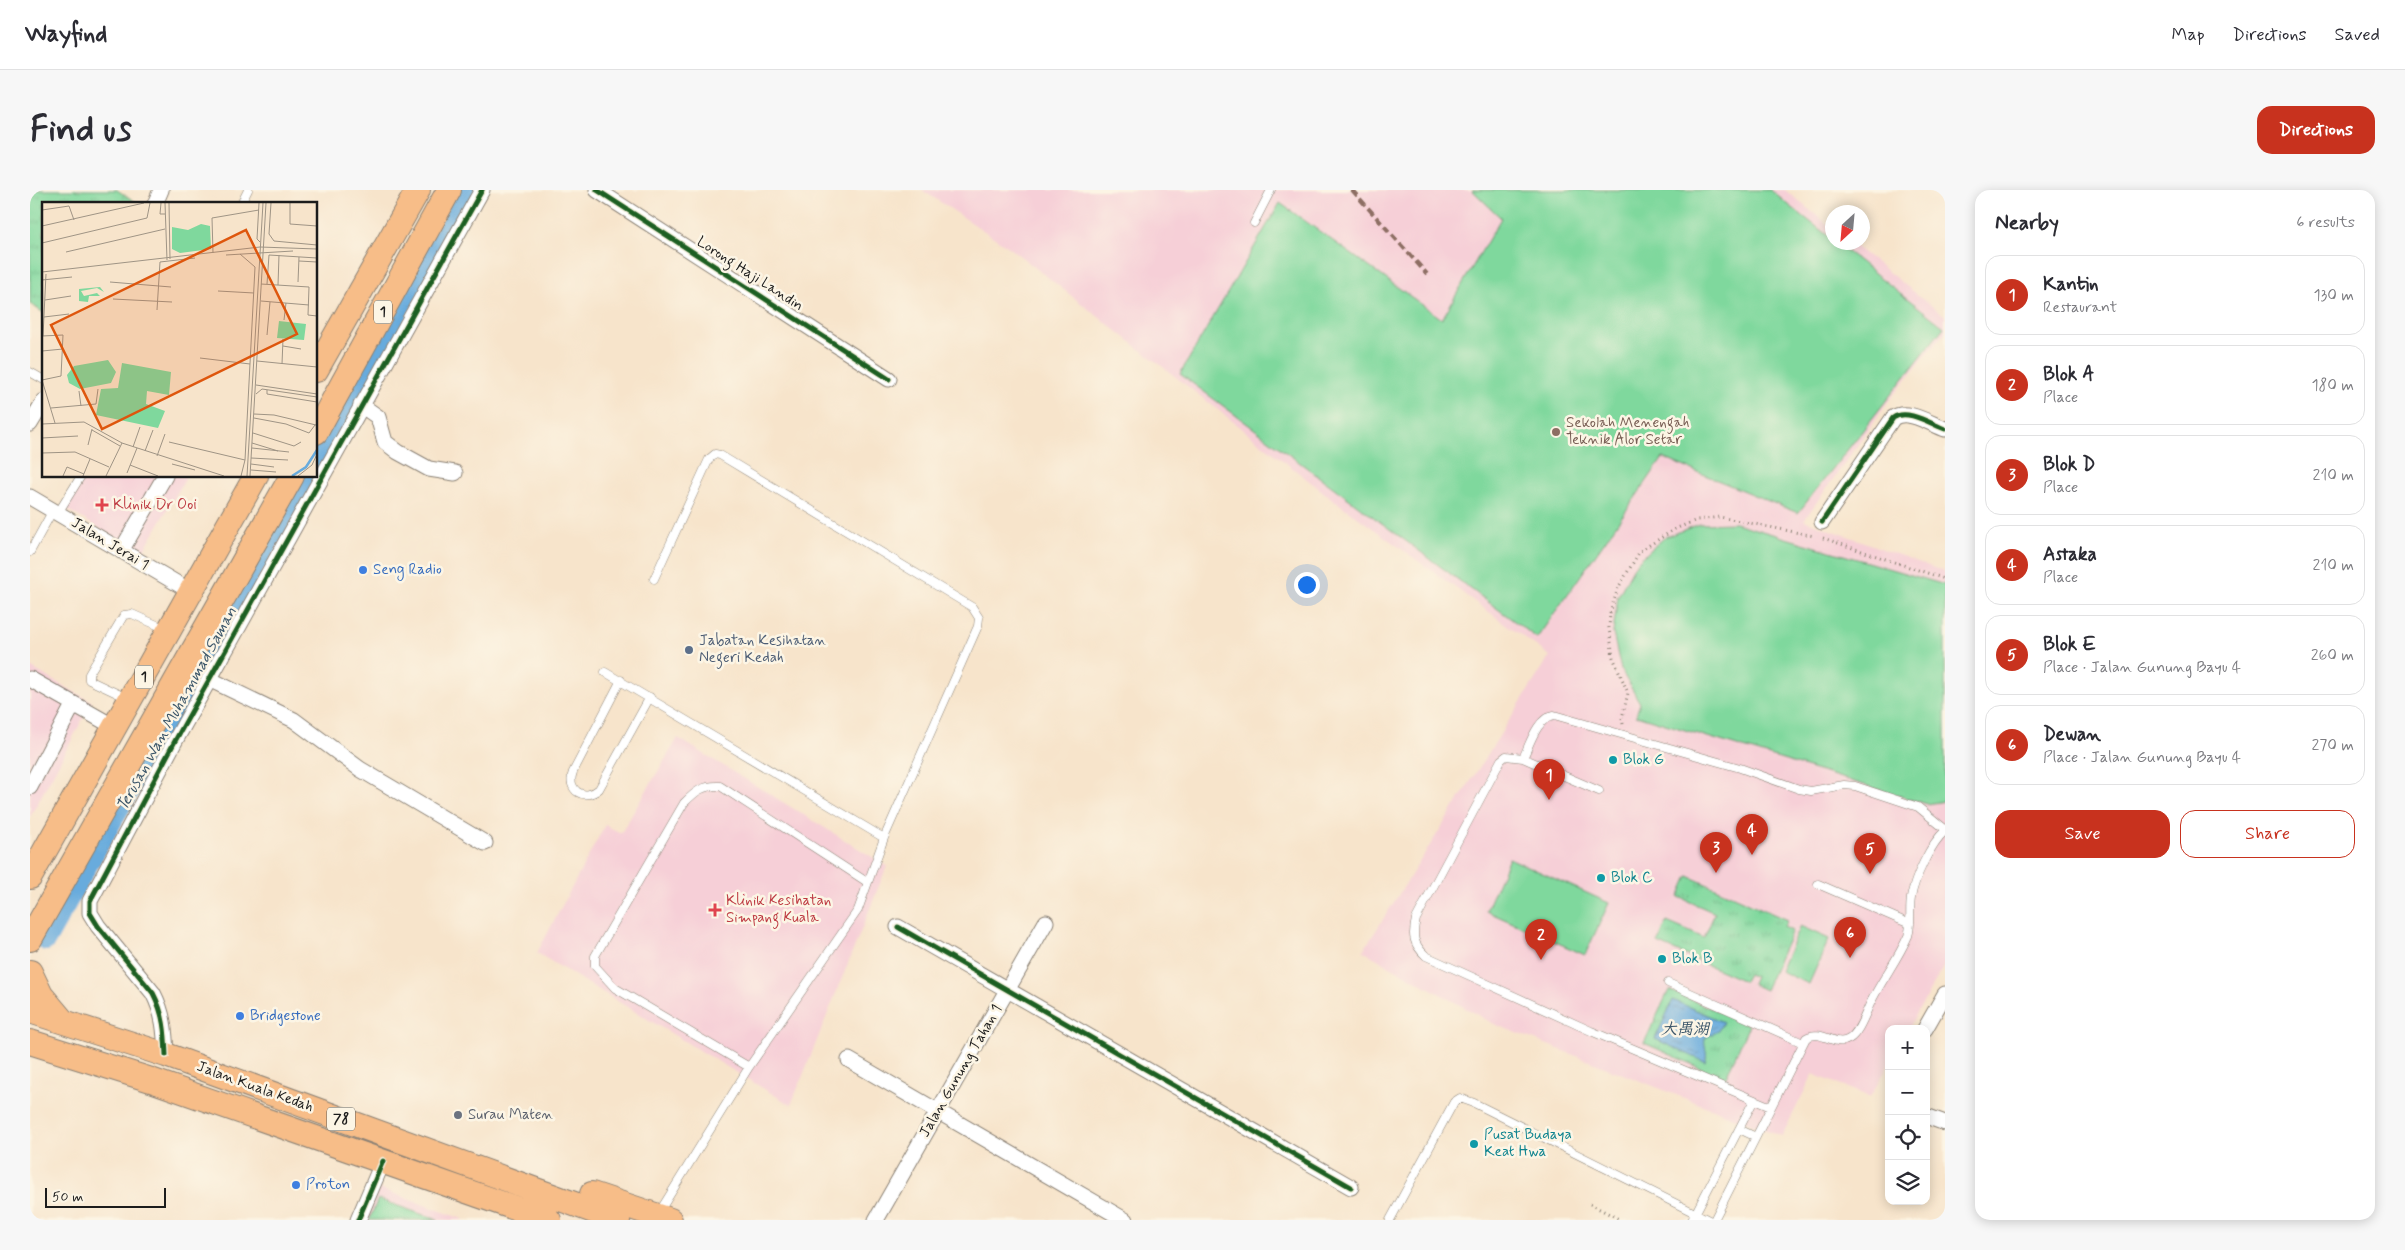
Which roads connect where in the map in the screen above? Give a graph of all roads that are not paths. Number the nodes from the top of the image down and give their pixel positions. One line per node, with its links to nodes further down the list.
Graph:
1 (161, 190): 8 (street)
2 (248, 190): 9 (lane)
3 (418, 190): 11 (main road, 1)
4 (450, 190): 18 (main road, 1)
5 (482, 190): 16 (street)
6 (597, 190): 14 (street, Lorong Haji Landin)
7 (1271, 190): 10 (lane)
8 (156, 202)
9 (242, 202)
10 (1254, 223)
11 (318, 366)
12 (30, 372): 13 (lane)
13 (42, 379)
14 (889, 379)
15 (42, 404): 17 (street)
16 (361, 405): 20 (street); 35 (street)
17 (30, 424)
18 (318, 428)
19 (1945, 429): 27 (street)
20 (455, 473)
21 (80, 478): 26 (lane)
22 (164, 478): 28 (street)
23 (255, 478): 31 (main road, 1)
24 (291, 478): 53 (main road, 1)
25 (30, 497): 26 (street, Jalan Jerai 1)
26 (56, 512): 28 (street, Jalan Jerai 1); 29 (lane)
27 (1822, 522)
28 (121, 551): 31 (street, Jalan Jerai 1)
29 (30, 552)
30 (654, 579): 45 (lane)
31 (190, 591): 32 (main road, 1)
32 (169, 630): 38 (main road, 1); 38 (lane)
33 (605, 672): 36 (lane)
34 (30, 678): 39 (street)
35 (209, 680): 46 (street); 63 (street)
36 (621, 680): 37 (lane); 37 (lane)
37 (650, 697): 45 (lane)
38 (131, 700): 40 (main road, 1)
39 (73, 705): 40 (street); 42 (street)
40 (116, 728): 47 (main road, 1)
41 (1523, 758): 43 (lane); 44 (lane); 66 (lane)
42 (30, 786)
43 (1599, 791)
44 (1945, 830): 51 (lane)
45 (884, 838): 48 (lane)
46 (485, 843)
47 (30, 877)
48 (867, 882): 65 (lane); 65 (lane)
49 (1818, 884): 51 (lane)
50 (1046, 922): 56 (street, Jalan Gunung Tahan 1)
51 (1910, 924): 61 (lane)
52 (898, 927): 56 (street)
53 (30, 939)
54 (30, 972): 59 (main road)
55 (1668, 983): 61 (lane)
56 (1008, 990): 68 (street, Jalan Gunung Tahan 1); 74 (street)
57 (1945, 994): 60 (street)
58 (30, 1011): 59 (main road, Jalan Kuala Kedah / 78)
59 (62, 1020): 63 (main road, Jalan Kuala Kedah / 78)
60 (1927, 1025)
61 (1803, 1042): 67 (lane)
62 (32, 1043): 73 (main road, Jalan Kuala Kedah / 78)
63 (166, 1055): 75 (main road, Jalan Kuala Kedah / 78)
64 (849, 1060): 68 (street)
65 (748, 1067): 77 (lane)
66 (1754, 1100): 67 (lane); 71 (lane)
67 (1772, 1107): 72 (lane)
68 (938, 1111): 81 (street, Jalan Gunung Tahan 1); 82 (street)
69 (1930, 1117): 70 (street)
70 (1945, 1123)
71 (1739, 1129): 72 (lane); 76 (lane)
72 (1756, 1137): 85 (lane)
73 (383, 1161): 78 (street); 79 (main road, Jalan Kuala Kedah / 78)
74 (1351, 1187)
75 (544, 1193): 77 (main road); 80 (main road, Jalan Kuala Kedah / 78)
76 (1694, 1217): 83 (lane); 84 (lane)
77 (663, 1218)
78 (358, 1220)
79 (549, 1220)
80 (618, 1220)
81 (876, 1220)
82 (1125, 1220)
83 (1390, 1220)
84 (1709, 1220)
85 (1714, 1220)

